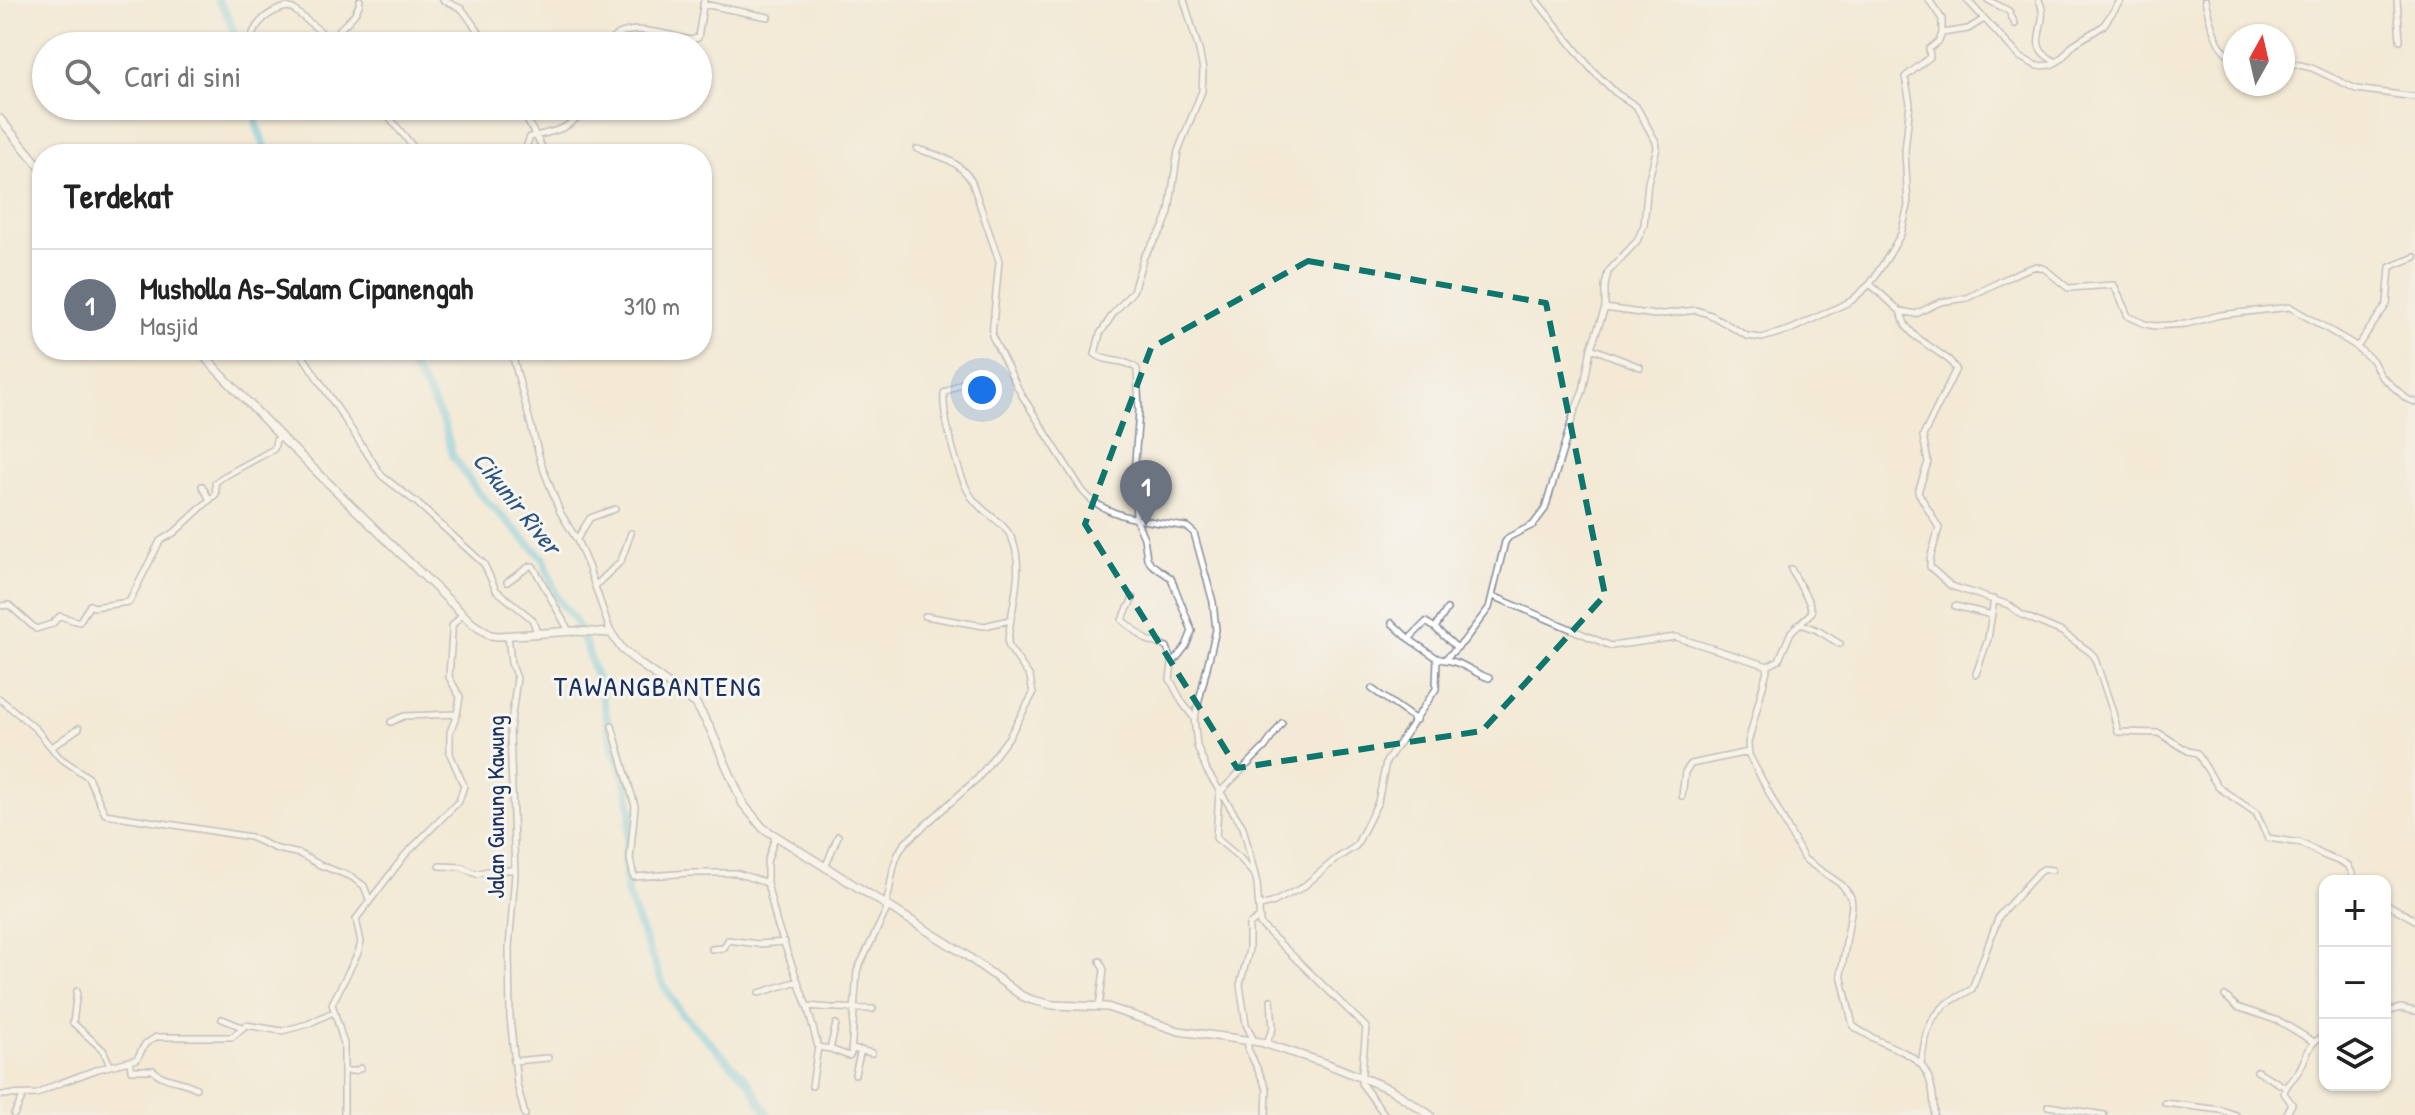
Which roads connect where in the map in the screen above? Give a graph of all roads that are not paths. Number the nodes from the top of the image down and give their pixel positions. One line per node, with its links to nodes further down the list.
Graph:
1 (360, 0): 18 (street)
2 (443, 0): 19 (street)
3 (1184, 0): 55 (street)
4 (1536, 0): 41 (street)
5 (1929, 0): 23 (street)
6 (1967, 0): 14 (street)
7 (1988, 0): 15 (street)
8 (2039, 0): 26 (street)
9 (2121, 0): 26 (street)
10 (2205, 0): 25 (street)
11 (2397, 0): 24 (street)
12 (704, 2): 13 (street); 22 (street)
13 (768, 17)
14 (1984, 19): 23 (street); 26 (street)
15 (2015, 24)
16 (253, 32): 17 (street)
17 (318, 32)
18 (341, 32)
19 (479, 32)
20 (622, 32): 21 (street)
21 (645, 32)
22 (699, 32)
23 (1942, 33): 40 (street)
24 (2400, 40)
25 (2223, 49)
26 (2057, 62)
27 (2295, 64): 28 (street)
28 (2415, 97)
29 (0, 119): 38 (street)
30 (391, 120): 34 (street)
31 (527, 120): 33 (street)
32 (576, 120): 33 (street)
33 (536, 136): 35 (street); 36 (street)
34 (411, 144)
35 (527, 144)
36 (540, 144)
37 (917, 149): 55 (street)
38 (32, 157)
39 (2415, 257): 43 (street)
40 (1870, 284): 41 (street); 42 (street)
41 (1605, 308): 44 (street)
42 (1900, 311): 43 (street); 63 (street)
43 (2357, 347): 50 (street)
44 (1591, 348): 48 (street); 61 (street)
45 (208, 360): 51 (street)
46 (306, 360): 76 (street)
47 (514, 360): 57 (street)
48 (1640, 367)
49 (969, 379): 70 (street)
50 (2415, 402)
51 (282, 438): 53 (street); 67 (street)
52 (202, 486): 53 (street)
53 (210, 500): 64 (street)
54 (615, 509): 57 (street)
55 (1136, 514): 83 (street); 90 (street)
56 (631, 533): 60 (street)
57 (577, 540): 60 (street)
58 (1791, 569): 72 (street)
59 (507, 582): 74 (street)
60 (595, 586): 75 (street)
61 (1493, 596): 80 (street); 84 (street)
62 (1133, 598): 83 (street)
63 (1994, 599): 68 (street); 106 (street)
64 (0, 606)
65 (1955, 606): 68 (street)
66 (1447, 609): 73 (street)
67 (462, 613): 77 (street); 89 (street)
68 (1992, 615): 85 (street)
69 (925, 616): 70 (street)
70 (1010, 620): 110 (street)
71 (1392, 623): 78 (street)
72 (1801, 624): 79 (street); 84 (street)
73 (1435, 628): 78 (street); 80 (street)
74 (572, 632): 75 (street); 76 (street)
75 (611, 633): 101 (street)
76 (538, 635): 77 (street)
77 (508, 636): 104 (street, Jalan Gunung Kawung)
78 (1409, 639): 81 (street)
79 (1840, 644)
80 (1456, 647): 82 (street)
81 (1437, 658): 82 (street); 91 (street)
82 (1444, 660): 86 (street)
83 (1172, 664): 90 (street)
84 (1768, 666): 97 (street)
85 (1976, 674)
86 (1489, 678)
87 (1372, 689): 91 (street)
88 (0, 699): 96 (street)
89 (457, 714): 92 (street); 109 (street)
90 (1194, 718): 98 (street)
91 (1416, 720): 111 (street)
92 (391, 722)
93 (1282, 723): 98 (street)
94 (612, 726): 108 (street)
95 (79, 728): 96 (street)
96 (52, 747): 109 (street)
97 (1748, 752): 99 (street); 145 (street)
98 (1219, 793): 107 (street); 107 (street)
99 (1682, 796)
100 (838, 836): 103 (street)
101 (775, 837): 103 (street); 108 (street)
102 (440, 866): 104 (street)
103 (825, 868): 110 (street)
104 (515, 870): 143 (street, Jalan Gunung Kawung)
105 (2052, 870): 145 (street)
106 (2354, 875)
107 (1256, 877): 111 (street)
108 (767, 883): 115 (street)
109 (370, 900): 129 (street)
110 (887, 906): 124 (street); 125 (street)
111 (1260, 906): 113 (street)
112 (2391, 906): 114 (street)
113 (1260, 917): 134 (street); 151 (street)
114 (2415, 920)
115 (785, 942): 116 (street); 118 (street)
116 (712, 949)
117 (1100, 961): 124 (street)
118 (798, 981): 120 (street); 123 (street)
119 (77, 991): 146 (street)
120 (759, 993)
121 (2225, 996): 135 (street)
122 (1271, 1000): 136 (street)
123 (807, 1006): 125 (street); 137 (street)
124 (1099, 1007): 134 (street)
125 (853, 1009): 126 (street); 139 (street)
126 (873, 1009)
127 (2391, 1011): 128 (street)
128 (2415, 1011)
129 (333, 1012): 132 (street); 148 (street)
130 (222, 1019): 132 (street)
131 (836, 1024): 138 (street)
132 (242, 1027): 144 (street)
133 (2319, 1039): 135 (street)
134 (1251, 1040): 136 (street); 165 (street)
135 (2314, 1042): 153 (street)
136 (1266, 1044): 151 (street)
137 (818, 1047): 138 (street); 152 (street)
138 (830, 1049): 139 (street)
139 (852, 1049): 140 (street)
140 (861, 1050): 141 (street); 150 (street)
141 (872, 1053)
142 (548, 1058): 143 (street)
143 (513, 1061): 164 (street, Jalan Gunung Kawung)
144 (130, 1062): 146 (street); 154 (street)
145 (1921, 1063): 168 (street)
146 (110, 1065): 156 (street)
147 (361, 1068): 148 (street)
148 (345, 1071): 163 (street)
149 (2257, 1071): 153 (street)
150 (855, 1074)
151 (1363, 1078): 166 (street); 167 (street)
152 (812, 1086)
153 (2285, 1087): 171 (street)
154 (196, 1088)
155 (0, 1095): 156 (street)
156 (23, 1096): 162 (street)
157 (2165, 1103): 160 (street)
158 (2048, 1106): 159 (street)
159 (2068, 1112): 161 (street)
160 (2220, 1112): 170 (street)
161 (2089, 1114): 169 (street)
162 (14, 1115)
163 (344, 1115)
164 (525, 1115)
165 (1266, 1115)
166 (1385, 1115)
167 (1430, 1115)
168 (1934, 1115)
169 (2104, 1115)
170 (2236, 1115)
171 (2286, 1115)

